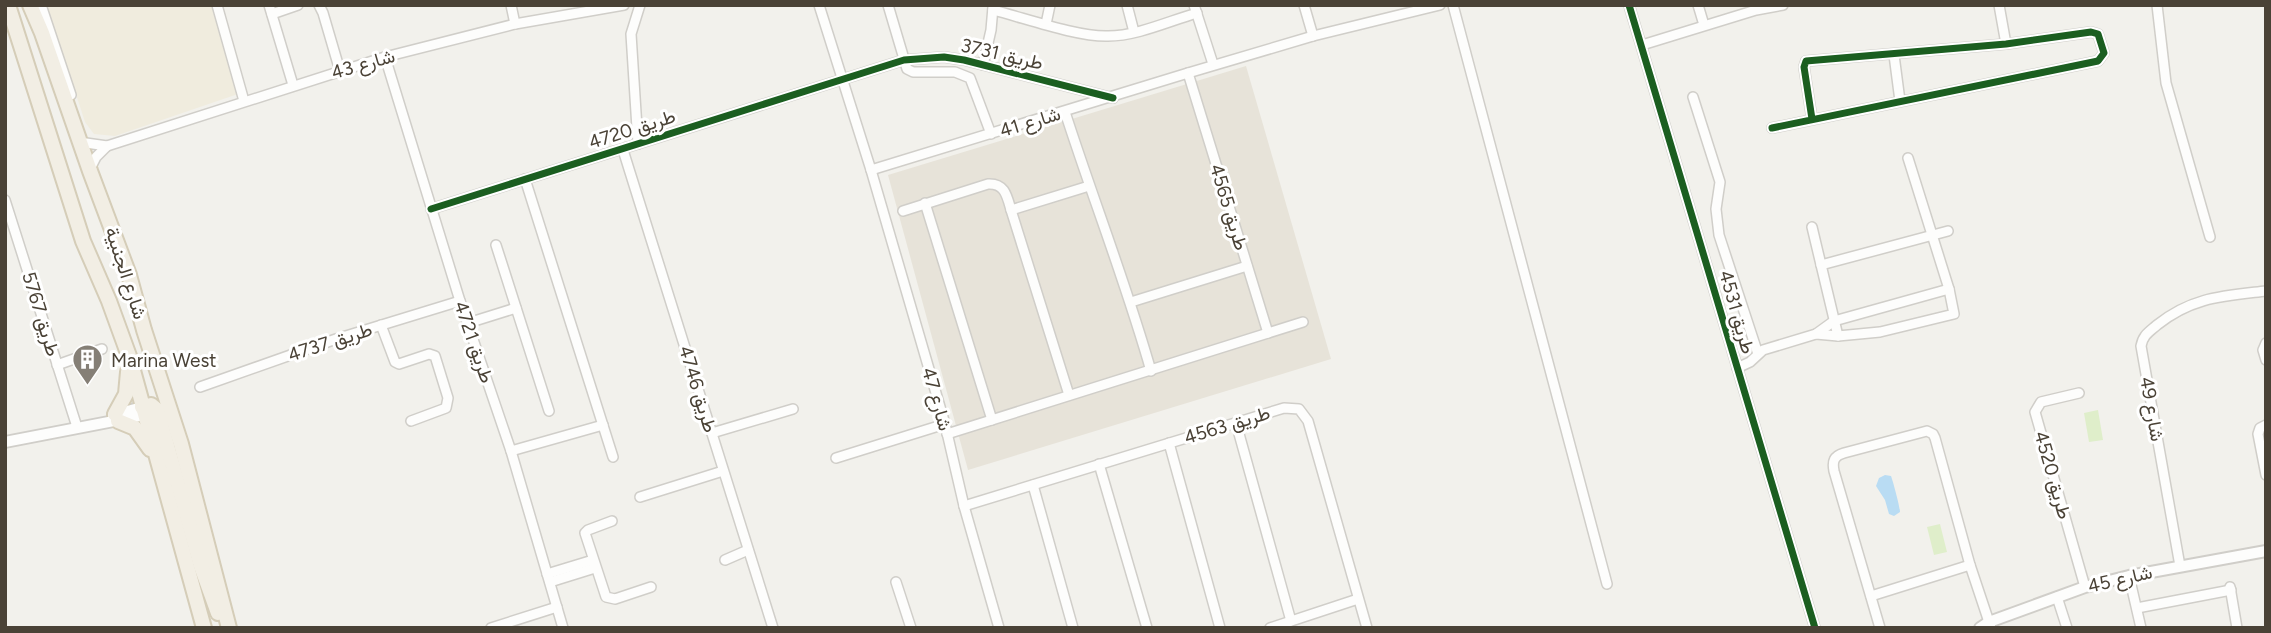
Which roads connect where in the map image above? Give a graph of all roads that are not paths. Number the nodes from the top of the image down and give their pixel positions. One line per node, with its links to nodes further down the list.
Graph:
1 (8, 5): 85 (main road, شارع الجنبية)
2 (30, 5): 49 (main road, شارع الجنبية)
3 (41, 5): 49 (street)
4 (216, 5): 43 (street)
5 (298, 5): 24 (street)
6 (319, 5): 37 (street)
7 (512, 5): 25 (street)
8 (624, 5): 25 (street, شارع 43)
9 (640, 5): 50 (street)
10 (819, 5): 39 (street)
11 (888, 5): 34 (street)
12 (1050, 5): 26 (street)
13 (1127, 5): 28 (street)
14 (1304, 5): 29 (street)
15 (1440, 5): 29 (street, شارع 41)
16 (1453, 5): 128 (street)
17 (1629, 5): 31 (street, طريق 4531)
18 (1698, 5): 27 (street)
19 (1783, 5): 27 (street)
20 (1999, 5): 30 (street)
21 (2157, 5): 66 (street)
22 (993, 7): 26 (street); 36 (street, طريق 3731)
23 (1195, 9): 28 (street); 35 (street)
24 (271, 10): 40 (street)
25 (515, 24): 33 (street, شارع 43)
26 (1046, 24): 28 (street)
27 (1704, 25): 31 (street)
28 (1134, 32)
29 (1313, 36): 35 (street, شارع 41)
30 (2006, 44): 32 (street); 44 (street)
31 (1642, 45): 88 (street, طريق 4531)
32 (1894, 55): 44 (street); 46 (street)
33 (385, 57): 37 (street, شارع 43); 60 (street, طريق 4721)
34 (904, 60): 36 (street, طريق 3731); 39 (street, طريق 3731); 48 (street)
35 (1213, 64): 38 (street, شارع 41)
36 (983, 65): 42 (street, طريق 3731)
37 (340, 71): 40 (street, شارع 43)
38 (1189, 77): 42 (street, شارع 41); 69 (street, طريق 4565)
39 (842, 78): 50 (street, طريق 4720); 54 (street)
40 (293, 85): 43 (street, شارع 43)
41 (1693, 97): 84 (street)
42 (1113, 98): 45 (street, شارع 41)
43 (244, 101): 51 (street, شارع 43)
44 (1900, 101): 46 (street)
45 (1065, 112): 48 (street, شارع 41); 57 (street)
46 (1812, 119): 47 (street)
47 (1772, 128)
48 (991, 134): 54 (street, شارع 41)
49 (85, 143): 51 (street, شارع 43); 55 (main road, شارع الجنبية)
50 (638, 144): 52 (street, طريق 4720)
51 (107, 146): 55 (street)
52 (623, 150): 56 (street, طريق 4720); 105 (street, طريق 4746)
53 (1908, 158): 65 (street)
54 (871, 170): 104 (street, شارع 47)
55 (89, 171): 90 (main road, شارع الجنبية)
56 (525, 179): 60 (street, طريق 4720); 101 (street)
57 (1089, 186): 61 (street); 73 (street)
58 (5, 200): 87 (street, طريق 5767)
59 (925, 203): 61 (street); 62 (street); 98 (street)
60 (431, 209): 72 (street, طريق 4721)
61 (1011, 210): 93 (street)
62 (903, 211)
63 (1812, 227): 68 (street)
64 (1948, 231): 65 (street)
65 (1931, 235): 68 (street); 70 (street)
66 (2210, 237)
67 (496, 244): 74 (street)
68 (1821, 265): 75 (street)
69 (1247, 266): 73 (street); 79 (street, طريق 4565)
70 (1949, 289): 75 (street); 81 (street)
71 (2266, 291): 124 (street, شارع 49)
72 (460, 301): 77 (street, طريق 4721); 78 (street, طريق 4737)
73 (1131, 302): 89 (street)
74 (516, 308): 77 (street); 96 (street)
75 (1834, 321): 80 (street); 81 (street)
76 (1303, 322): 79 (street)
77 (468, 323): 108 (street, طريق 4721)
78 (381, 325): 91 (street, طريق 4737); 99 (street)
79 (1268, 333): 89 (street)
80 (1816, 334): 81 (street); 84 (street)
81 (1838, 336)
82 (2266, 343): 86 (street)
83 (102, 348): 87 (street)
84 (1758, 354): 88 (street)
85 (129, 356): 95 (main road, شارع الجنبية); 97 (main road)
86 (2266, 360)
87 (57, 365): 102 (street, طريق 5767)
88 (1737, 368): 150 (street, طريق 4531)
89 (1150, 371): 93 (street)
90 (163, 387): 95 (street); 139 (main road, شارع الجنبية)
91 (200, 387)
92 (2079, 393): 130 (street, طريق 4520)
93 (1069, 396): 98 (street)
94 (793, 409): 105 (street)
95 (148, 411): 97 (street); 109 (main road, شارع الجنبية); 139 (main road)
96 (549, 411)
97 (116, 418): 102 (street); 109 (main road)
98 (992, 419): 104 (street)
99 (411, 421)
100 (1236, 423): 107 (street, طريق 4563); 133 (street, طريق 4563); 136 (street)
101 (603, 425): 108 (street); 110 (street)
102 (77, 427): 106 (street)
103 (2263, 427): 114 (street)
104 (946, 429): 111 (street); 117 (street, شارع 47)
105 (712, 433): 113 (street, طريق 4746)
106 (5, 442)
107 (1168, 443): 112 (street, طريق 4563); 147 (street)
108 (511, 451): 126 (street, طريق 4721)
109 (156, 457): 138 (main road, شارع الجنبية)
110 (613, 457)
111 (836, 458)
112 (1099, 464): 115 (street, طريق 4563); 146 (street)
113 (723, 471): 116 (street); 119 (street, طريق 4746)
114 (2266, 475)
115 (1033, 485): 117 (street, طريق 4563); 145 (street)
116 (640, 498)
117 (964, 506): 144 (street, شارع 47)
118 (611, 521): 122 (street)
119 (748, 550): 121 (street); 142 (street, طريق 4746)
120 (2266, 551): 124 (street, شارع 45)
121 (725, 560)
122 (594, 564): 126 (street); 129 (street)
123 (1970, 565): 131 (street); 131 (street); 137 (street)
124 (2180, 566): 125 (street, شارع 45)
125 (2129, 576): 130 (street, شارع 45); 135 (street)
126 (548, 578): 134 (street, طريق 4721)
127 (896, 582): 143 (street)
128 (1607, 583)
129 (651, 587)
130 (2084, 587): 132 (street, شارع 45)
131 (1871, 596): 151 (street)
132 (2057, 597): 137 (street, شارع 45); 152 (street)
133 (1358, 599): 136 (street); 149 (street, طريق 4563)
134 (557, 607): 140 (street); 141 (street, طريق 4721)
135 (2137, 608): 153 (street); 154 (street)
136 (1291, 621): 148 (street)
137 (1987, 626)
138 (204, 628)
139 (228, 628)
140 (491, 628)
141 (563, 628)
142 (773, 628)
143 (911, 628)
144 (999, 628)
145 (1073, 628)
146 (1147, 628)
147 (1220, 628)
148 (1270, 628)
149 (1367, 628)
150 (1815, 628)
151 (1880, 628)
152 (2067, 628)
153 (2141, 628)
154 (2237, 628)

